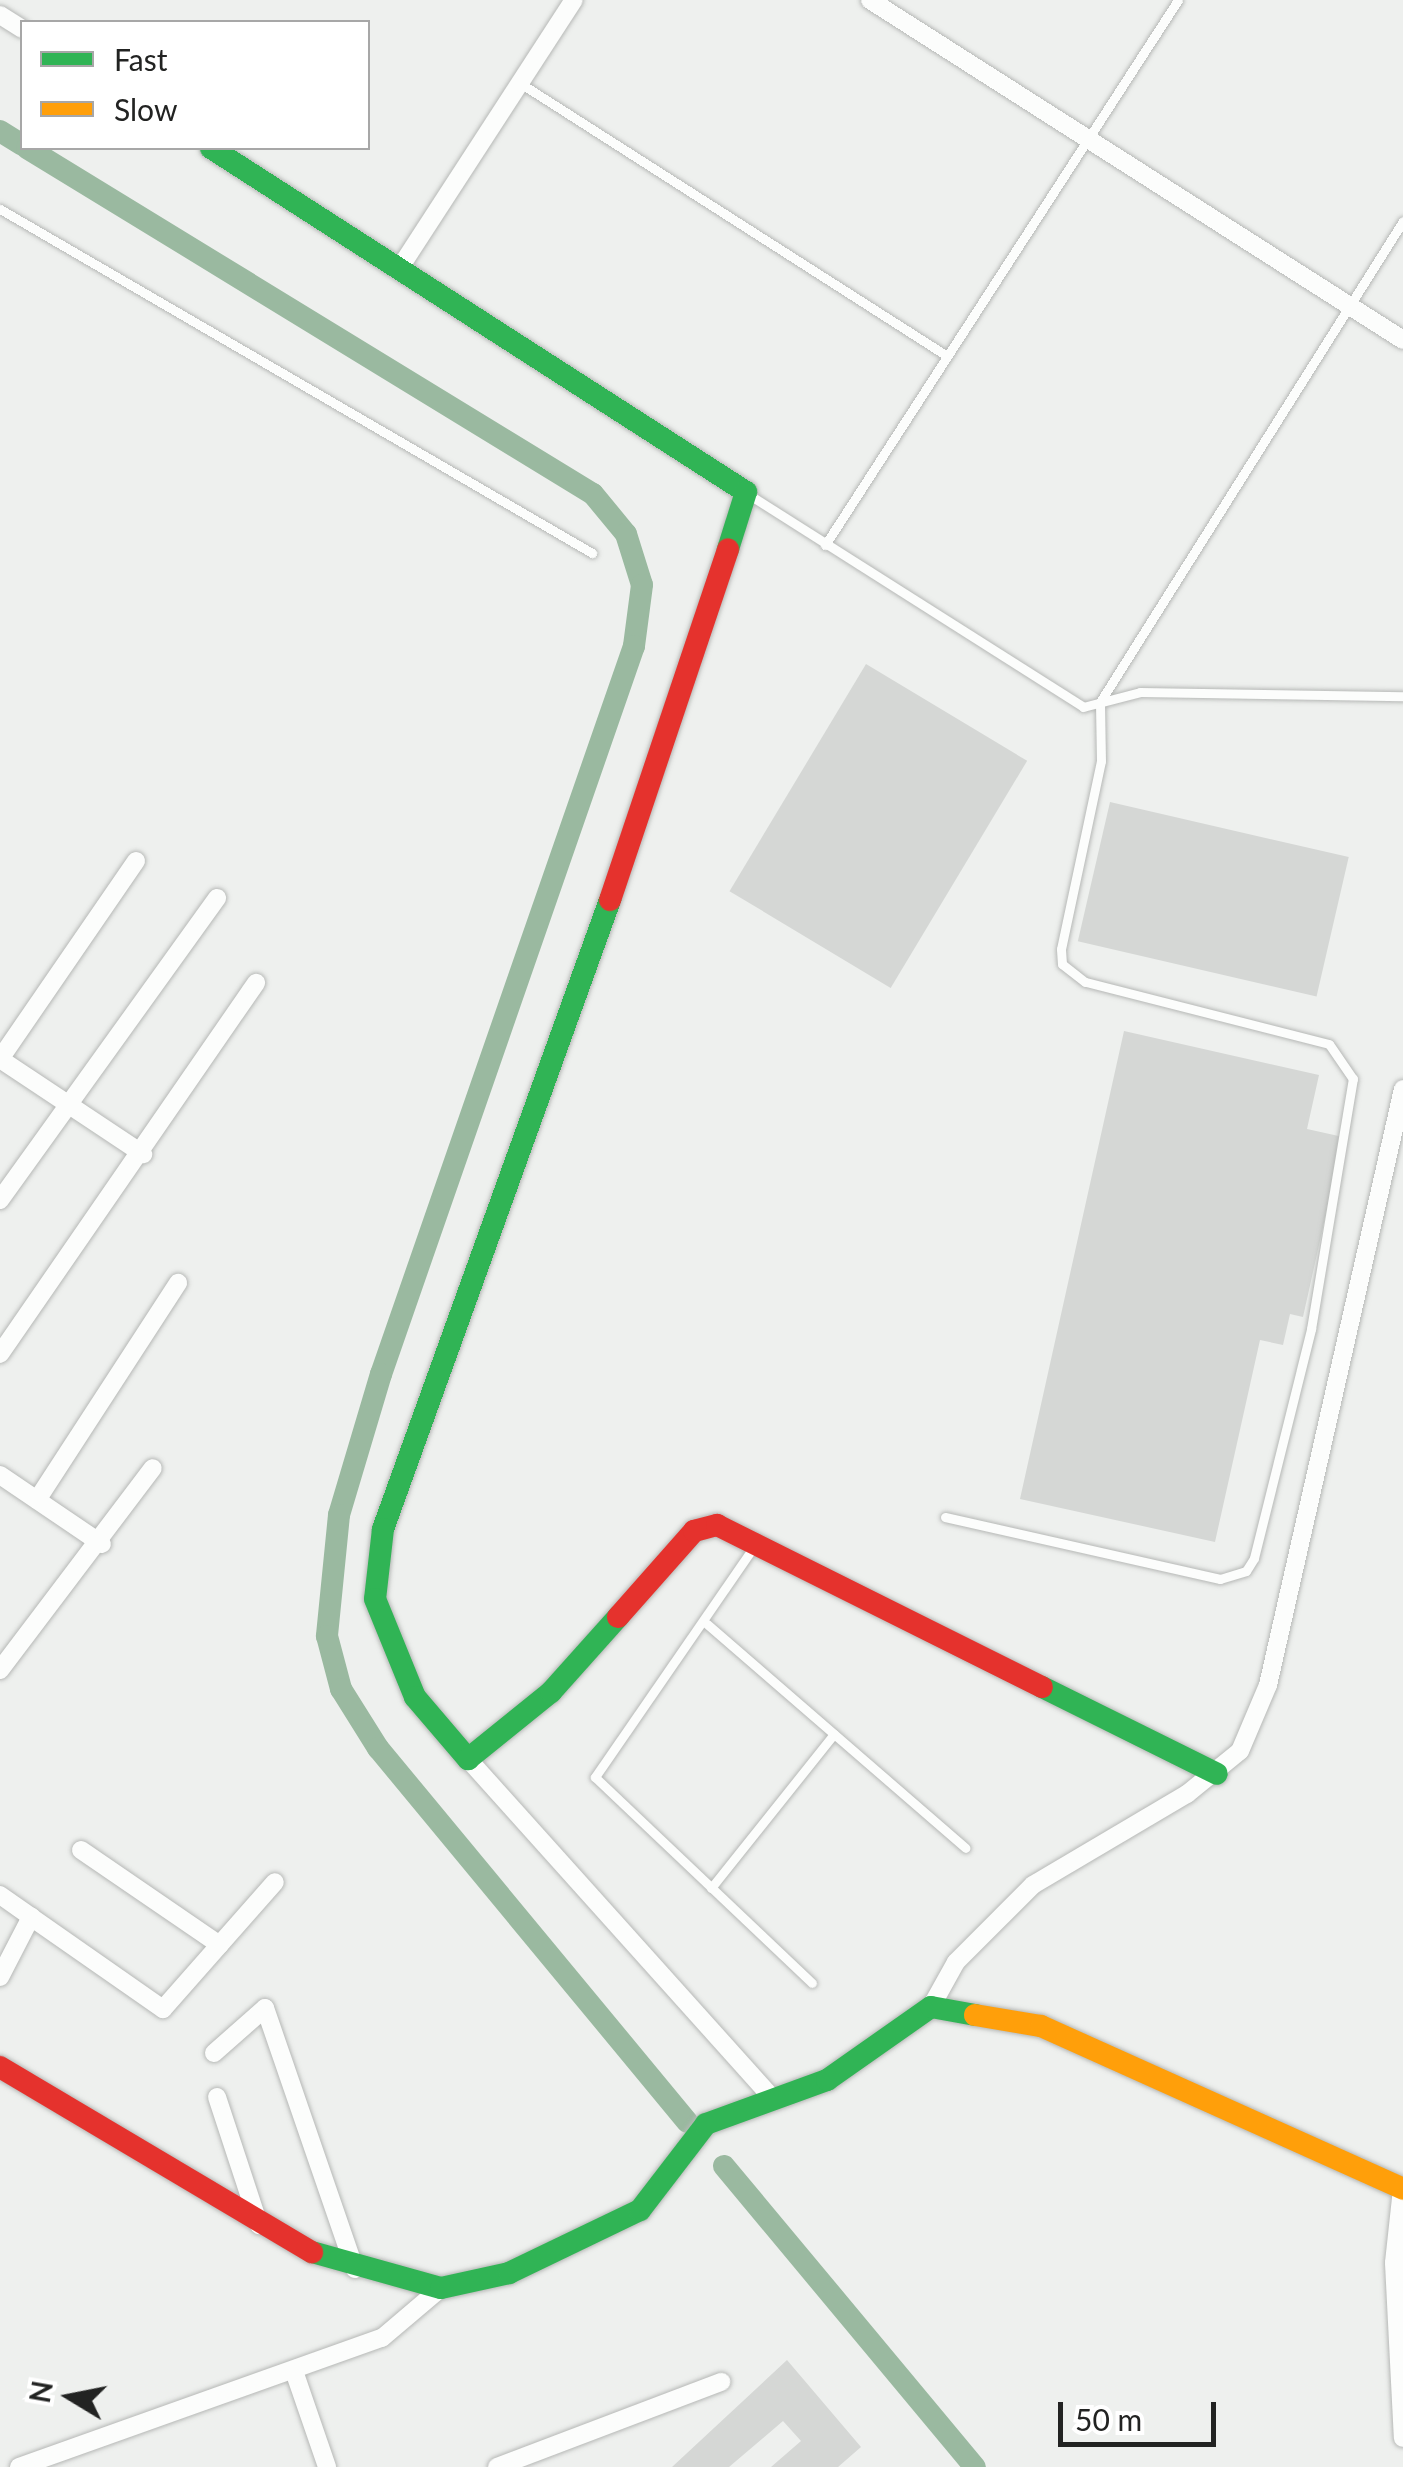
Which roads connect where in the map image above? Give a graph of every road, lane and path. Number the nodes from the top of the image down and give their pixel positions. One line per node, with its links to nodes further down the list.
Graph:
1 (574, 0): 4 (street)
2 (870, 0): 5 (street)
3 (1178, 0): 5 (lane)
4 (520, 83): 9 (street); 12 (lane)
5 (1086, 140): 10 (street); 12 (lane)
6 (214, 150): 9 (street)
7 (0, 209): 15 (lane)
8 (1403, 220): 10 (lane)
9 (401, 266): 13 (street)
10 (1350, 304): 11 (street); 17 (lane)
11 (1403, 340)
12 (947, 356): 14 (lane)
13 (746, 492): 14 (lane); 36 (street)
14 (824, 545): 17 (lane)
15 (592, 553)
16 (1403, 696): 17 (lane)
17 (1100, 702): 30 (lane)
18 (136, 861): 22 (street)
19 (216, 898): 22 (street)
20 (256, 982): 23 (street)
21 (1403, 1089): 37 (street)
22 (70, 1099): 23 (street); 24 (street)
23 (144, 1154): 26 (street)
24 (0, 1200)
25 (178, 1283): 29 (street)
26 (0, 1354)
27 (153, 1468): 32 (street)
28 (0, 1475): 29 (street)
29 (37, 1500): 32 (street)
30 (945, 1517)
31 (756, 1543): 33 (lane); 36 (street); 37 (street)
32 (102, 1544): 34 (street)
33 (707, 1624): 35 (lane); 41 (lane)
34 (0, 1670)
35 (834, 1734): 38 (lane); 41 (lane)
36 (468, 1759): 51 (street)
37 (1217, 1774): 47 (street)
38 (966, 1848)
39 (80, 1850): 44 (street)
40 (274, 1882): 44 (street)
41 (711, 1888): 46 (lane)
42 (0, 1895): 43 (street)
43 (31, 1917): 44 (street); 45 (street)
44 (220, 1945)
45 (0, 1977)
46 (812, 1983)
47 (930, 2007): 51 (street); 52 (street)
48 (214, 2053): 54 (street)
49 (0, 2067): 53 (street)
50 (217, 2097): 53 (street)
51 (772, 2098): 55 (street)
52 (1403, 2189): 58 (street)
53 (259, 2225): 54 (street)
54 (355, 2269): 55 (street)
55 (441, 2288): 56 (street)
56 (294, 2371): 59 (street); 60 (street)
57 (721, 2382): 61 (street)
58 (1403, 2438)
59 (19, 2467)
60 (326, 2467)
61 (497, 2467)

